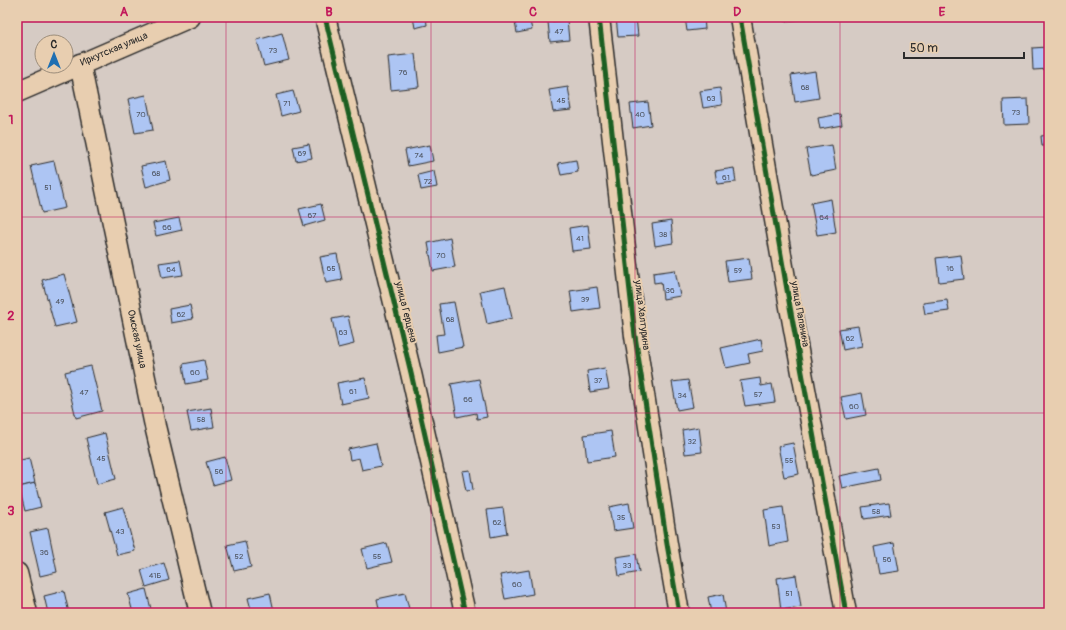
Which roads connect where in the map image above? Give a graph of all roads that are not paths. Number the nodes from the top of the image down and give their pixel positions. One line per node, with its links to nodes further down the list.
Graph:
1 (190, 17): 5 (street, Иркутская улица)
2 (325, 17): 10 (street, улица Герцена)
3 (599, 17): 11 (street, улица Халтурина)
4 (740, 17): 12 (street, улица Папанина)
5 (80, 64): 6 (street, Иркутская улица); 9 (street, Омская улица)
6 (17, 92)
7 (17, 573): 8 (street)
8 (28, 613)
9 (200, 613)
10 (464, 613)
11 (679, 613)
12 (846, 613)

